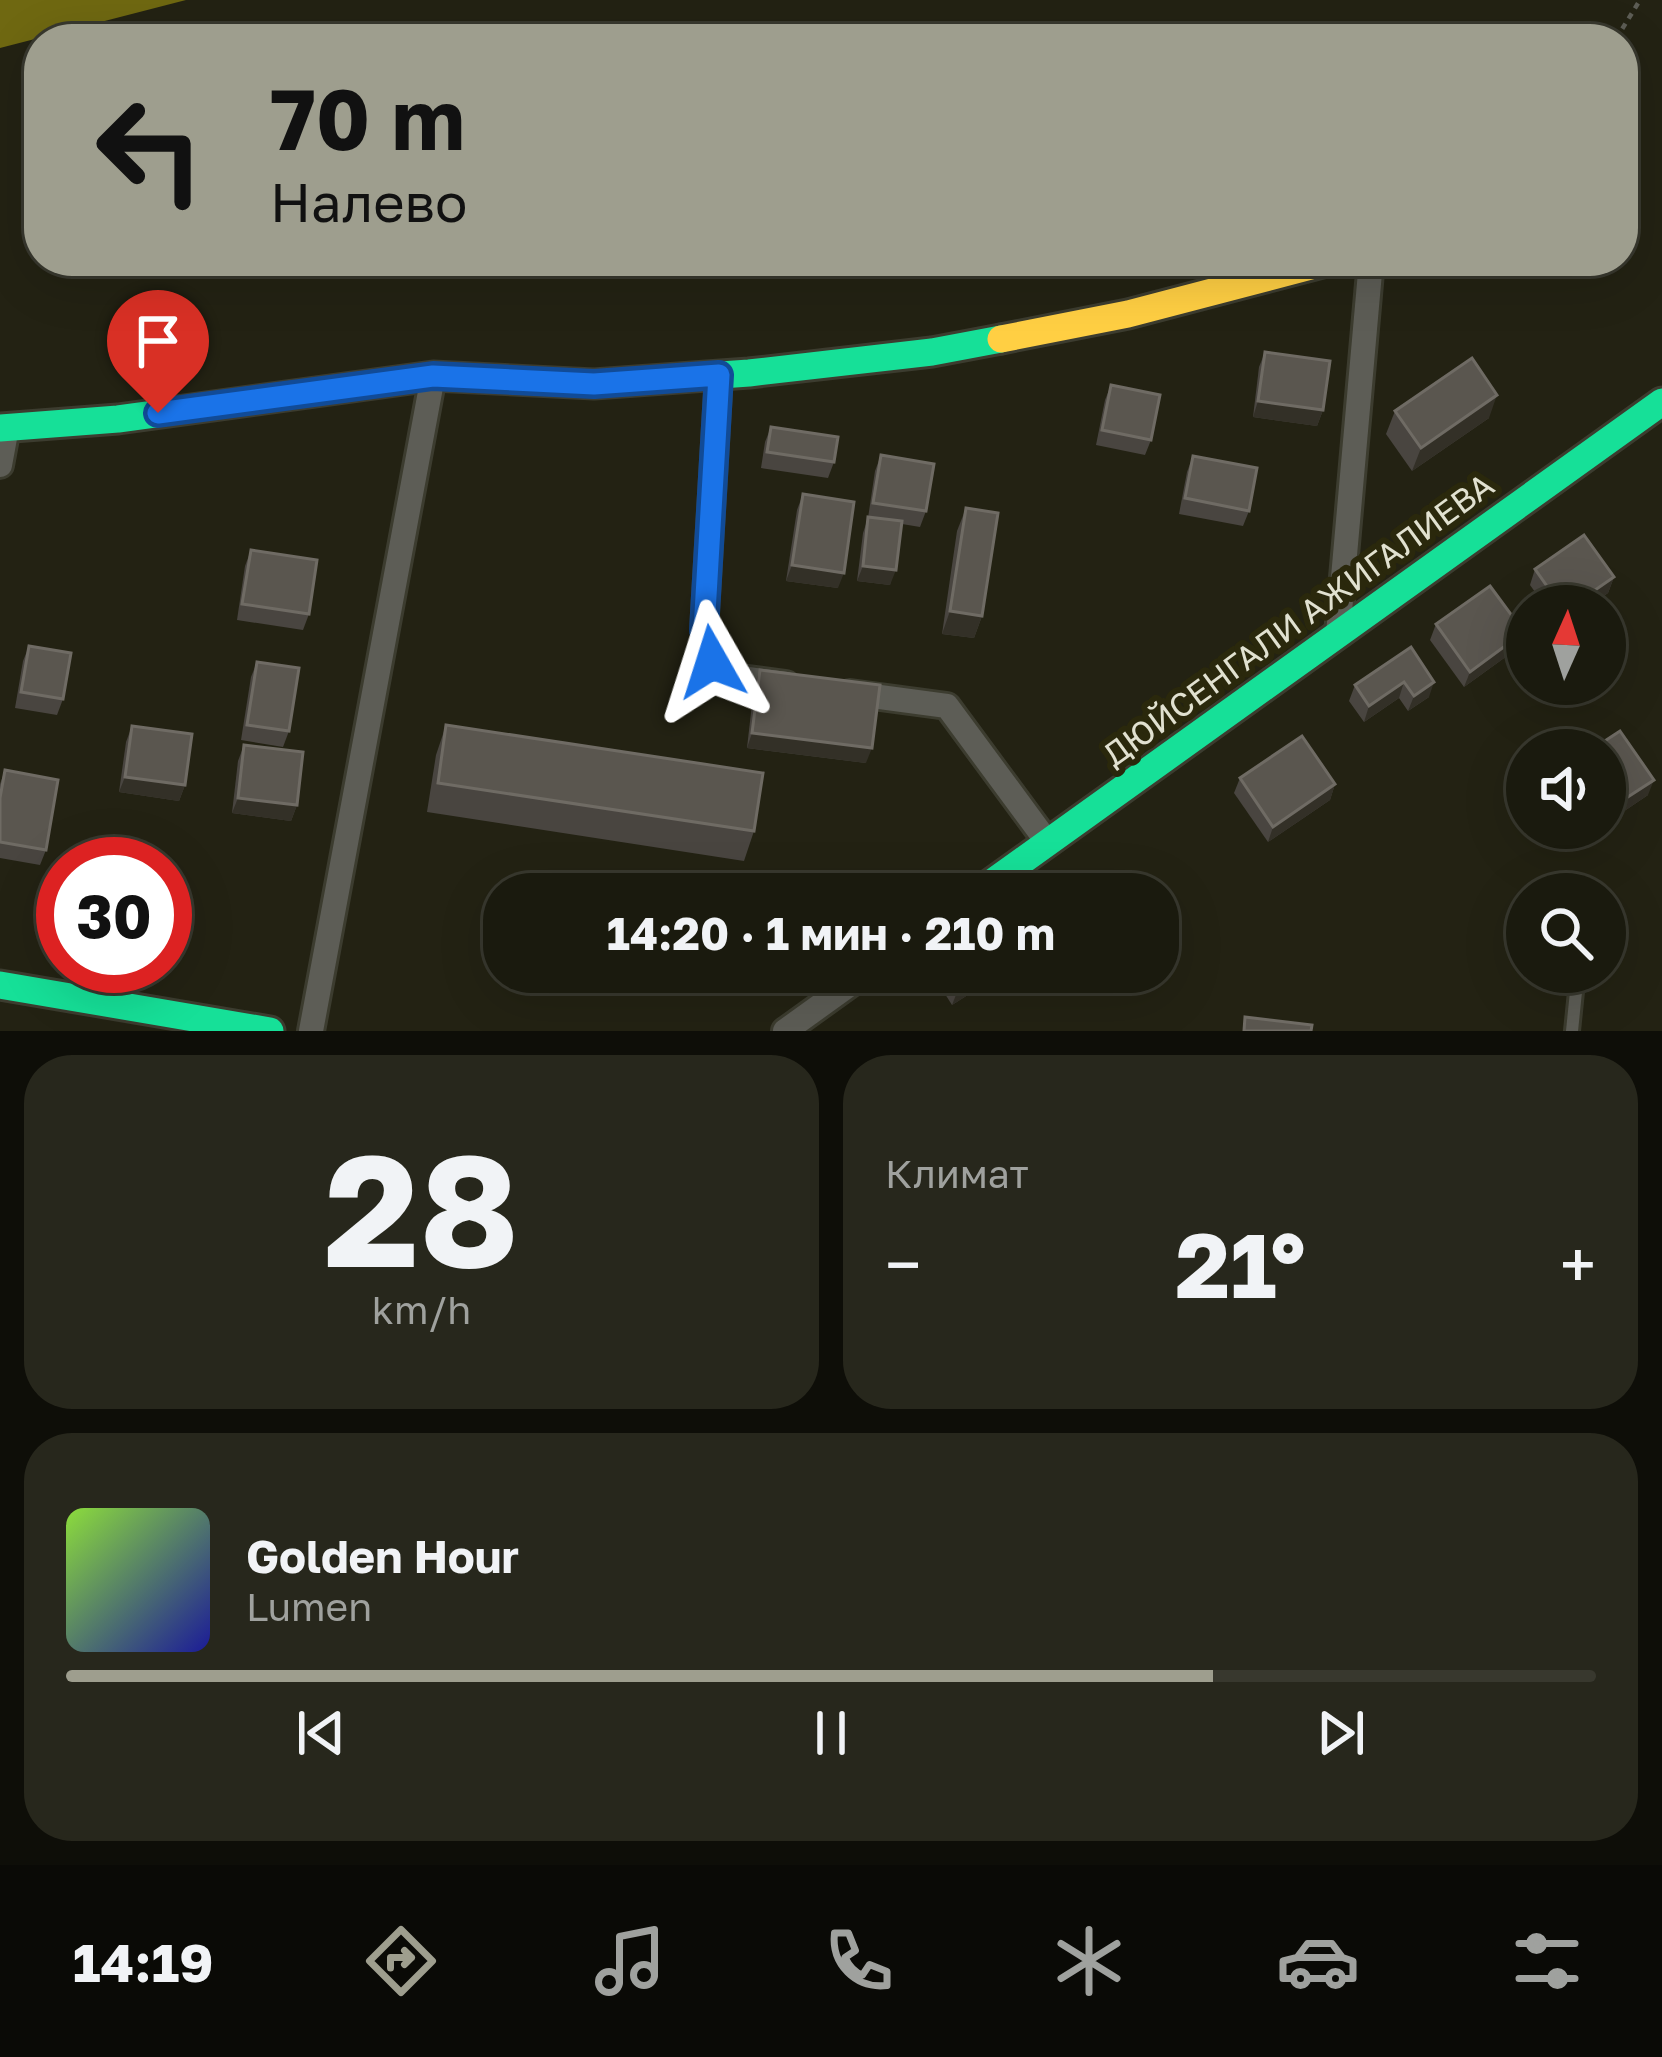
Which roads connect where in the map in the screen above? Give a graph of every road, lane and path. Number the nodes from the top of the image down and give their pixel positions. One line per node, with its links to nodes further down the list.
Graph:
1 (1273, 276): 3 (street)
2 (1370, 276): 8 (street)
3 (719, 375): 4 (street); 9 (street)
4 (433, 376): 6 (street); 15 (street)
5 (1662, 402): 8 (street, ДЮЙСЕНГАЛИ АЖИГАЛИЕВА)
6 (3, 428): 7 (street)
7 (0, 465)
8 (1338, 634): 9 (street, ДЮЙСЕНГАЛИ АЖИГАЛИЕВА)
9 (1048, 843): 10 (street, ДЮЙСЕНГАЛИ АЖИГАЛИЕВА)
10 (1006, 873)
11 (0, 985): 14 (street)
12 (838, 993): 16 (street)
13 (1576, 993): 17 (lane)
14 (270, 1031)
15 (310, 1031)
16 (785, 1031)
17 (1572, 1031)

